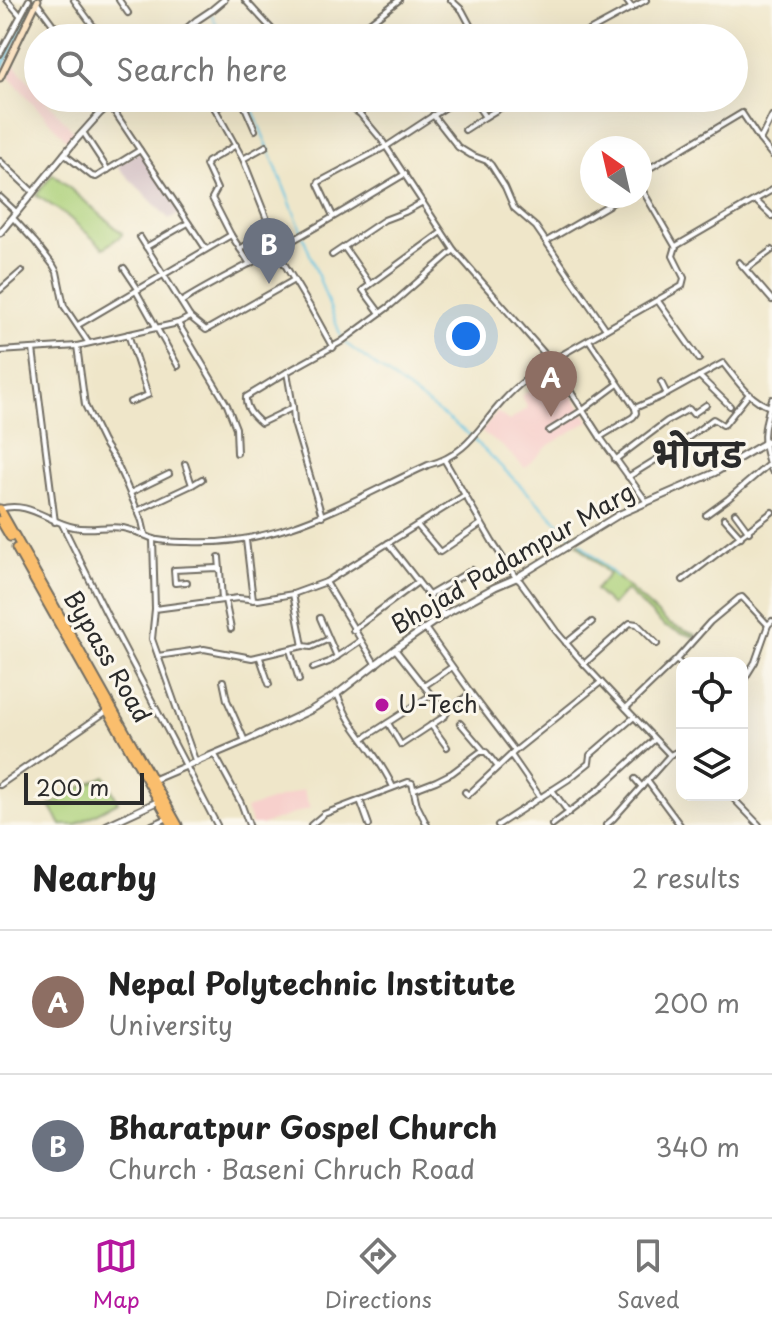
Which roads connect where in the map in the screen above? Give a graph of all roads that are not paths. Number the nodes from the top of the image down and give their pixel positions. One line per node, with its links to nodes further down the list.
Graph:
1 (7, 0): 14 (street)
2 (29, 0): 14 (street)
3 (74, 0): 16 (street)
4 (119, 0): 13 (street)
5 (224, 0): 17 (street)
6 (245, 0): 18 (street)
7 (399, 0): 19 (street)
8 (451, 0): 20 (street)
9 (626, 0): 12 (street)
10 (646, 0): 12 (street)
11 (38, 2): 14 (main road); 15 (street)
12 (632, 8): 21 (street)
13 (128, 13)
14 (23, 18): 22 (street); 23 (main road)
15 (53, 24)
16 (92, 24)
17 (192, 24)
18 (267, 24)
19 (368, 24)
20 (470, 24)
21 (602, 24)
22 (0, 54)
23 (0, 78)
24 (101, 112): 37 (street)
25 (118, 112): 42 (street)
26 (217, 112): 39 (street)
27 (245, 112): 35 (street)
28 (357, 112): 41 (street)
29 (438, 112): 32 (street)
30 (482, 112): 34 (street)
31 (493, 112): 34 (street)
32 (433, 115): 41 (street); 65 (street)
33 (772, 116): 38 (street)
34 (485, 117): 36 (street)
35 (255, 130)
36 (465, 130)
37 (83, 132): 43 (street); 48 (street)
38 (760, 140): 44 (street); 47 (street)
39 (236, 145): 45 (street); 63 (street)
40 (266, 146): 45 (street)
41 (387, 146): 49 (street); 58 (street)
42 (140, 150): 48 (street); 60 (street)
43 (64, 154): 48 (street); 51 (street)
44 (772, 155)
45 (243, 159): 70 (street)
46 (0, 161): 51 (street)
47 (652, 167)
48 (108, 170)
49 (405, 174): 54 (street); 58 (street)
50 (772, 190): 53 (street)
51 (33, 192): 57 (street)
52 (0, 197): 57 (street)
53 (755, 200): 59 (street); 66 (street)
54 (423, 202): 61 (street); 68 (street)
55 (652, 206): 66 (street)
56 (603, 208): 65 (street)
57 (15, 215): 62 (street); 92 (street)
58 (334, 216): 71 (street)
59 (772, 216)
60 (188, 223): 67 (street); 69 (street)
61 (442, 232): 72 (street); 83 (street)
62 (0, 233)
63 (231, 235): 69 (street); 70 (street)
64 (140, 237): 67 (street)
65 (547, 241): 94 (street)
66 (676, 246): 87 (street)
67 (146, 247): 81 (street)
68 (344, 247): 74 (street); 83 (street)
69 (206, 249): 81 (street)
70 (240, 249): 77 (street)
71 (276, 250): 77 (street); 82 (street)
72 (454, 250): 89 (street); 103 (street)
73 (770, 252): 75 (street); 79 (street)
74 (332, 255)
75 (772, 261)
76 (739, 262): 79 (street)
77 (250, 264): 88 (street)
78 (124, 268): 85 (street)
79 (746, 269): 86 (street)
80 (22, 271): 84 (street)
81 (163, 274): 85 (street); 88 (street)
82 (294, 280): 90 (street); 99 (street)
83 (370, 284): 89 (street)
84 (0, 290)
85 (137, 290): 92 (street); 93 (street)
86 (772, 300)
87 (658, 301): 94 (street); 102 (street)
88 (181, 302): 90 (street)
89 (380, 313): 99 (street)
90 (190, 317): 91 (street)
91 (178, 323): 93 (street); 123 (street)
92 (78, 325): 97 (street)
93 (157, 327): 95 (street); 104 (street)
94 (607, 330): 96 (street)
95 (128, 334): 97 (street); 112 (street)
96 (589, 340): 103 (street); 108 (street)
97 (88, 342): 98 (street)
98 (77, 346): 100 (street); 133 (street)
99 (333, 348): 105 (street)
100 (33, 349): 101 (street); 144 (street)
101 (0, 351)
102 (699, 359)
103 (551, 361): 118 (street); 125 (street)
104 (178, 366)
105 (287, 372): 115 (street); 115 (street)
106 (699, 376): 109 (street); 110 (street); 114 (street)
107 (661, 382): 109 (street)
108 (618, 384): 117 (street); 118 (street)
109 (667, 394): 117 (street)
110 (749, 394): 116 (street); 130 (street)
111 (772, 399): 116 (street)
112 (130, 402)
113 (706, 405): 124 (street)
114 (730, 406)
115 (293, 407): 141 (street)
116 (770, 407): 122 (street)
117 (635, 408): 120 (street)
118 (583, 410): 119 (street); 120 (street)
119 (549, 431)
120 (600, 437): 124 (street)
121 (772, 439): 122 (street, Bhojad Padampur Marg)
122 (763, 444): 127 (street); 135 (street, Bhojad Padampur Marg)
123 (237, 453)
124 (615, 460): 130 (street)
125 (445, 461): 134 (street); 141 (street)
126 (185, 464): 132 (street)
127 (769, 464): 128 (street); 140 (street)
128 (772, 471)
129 (169, 474): 133 (street)
130 (628, 477): 135 (street)
131 (202, 479): 132 (street)
132 (192, 485): 137 (street)
133 (130, 493): 137 (street)
134 (465, 495): 146 (street); 147 (street)
135 (646, 501): 157 (street, Bhojad Padampur Marg)
136 (0, 509): 144 (street); 200 (highway, Bypass Road)
137 (138, 510): 149 (street)
138 (772, 512): 148 (street)
139 (735, 513): 148 (street)
140 (706, 515)
141 (322, 516): 152 (street)
142 (724, 518): 150 (street)
143 (0, 520): 200 (highway, Bypass Road)
144 (55, 522): 145 (street)
145 (62, 524): 149 (street); 216 (street)
146 (482, 524): 147 (street); 157 (street)
147 (417, 525): 153 (street)
148 (749, 532): 150 (street)
149 (145, 534): 151 (street)
150 (741, 537): 158 (street)
151 (153, 539): 152 (street); 166 (street)
152 (246, 540): 165 (street)
153 (388, 543): 160 (street); 161 (street)
154 (219, 557): 155 (street)
155 (220, 570): 159 (street); 164 (street)
156 (472, 570): 163 (street)
157 (516, 578): 167 (street, Bhojad Padampur Marg); 176 (street)
158 (683, 580)
159 (187, 582)
160 (326, 582): 162 (street); 173 (street)
161 (418, 582): 163 (street); 173 (street)
162 (293, 594): 165 (street); 178 (street)
163 (429, 595): 167 (street)
164 (223, 600): 165 (street); 166 (street); 172 (street)
165 (253, 600)
166 (155, 609): 181 (street)
167 (444, 615): 171 (street, Bhojad Padampur Marg)
168 (320, 618): 174 (street)
169 (592, 622): 176 (street)
170 (770, 623): 183 (street); 190 (street)
171 (425, 628): 179 (street, Bhojad Padampur Marg); 188 (street)
172 (231, 629)
173 (353, 630): 175 (street)
174 (328, 640): 178 (street); 182 (street)
175 (360, 641): 182 (street); 187 (street)
176 (566, 643): 186 (street)
177 (657, 644): 186 (street)
178 (303, 646): 180 (street)
179 (395, 649): 187 (street, Bhojad Padampur Marg); 195 (street)
180 (290, 650): 184 (street); 191 (street)
181 (157, 656): 184 (street); 215 (street)
182 (337, 657): 189 (street)
183 (679, 657)
184 (260, 658): 194 (street)
185 (676, 660): 199 (street)
186 (584, 664): 193 (street)
187 (376, 665): 197 (street, Bhojad Padampur Marg)
188 (452, 667): 195 (street); 196 (street)
189 (313, 668)
190 (748, 673)
191 (299, 680)
192 (223, 681): 208 (street)
193 (601, 682): 199 (street); 212 (street)
194 (269, 684)
195 (424, 686): 198 (street)
196 (471, 693): 201 (street); 212 (street)
197 (337, 694): 206 (street); 208 (street, Bhojad Padampur Marg)
198 (431, 695): 201 (street); 203 (street)
199 (626, 708): 202 (street)
200 (110, 709): 219 (highway, Bypass Road); 221 (street)
201 (446, 714): 205 (street)
202 (634, 717): 207 (street); 225 (street)
203 (388, 723): 205 (street); 206 (street)
204 (460, 723): 210 (street)
205 (431, 725): 209 (street)
206 (364, 738): 222 (street)
207 (654, 740): 214 (street); 231 (street)
208 (245, 741): 213 (street, Bhojad Padampur Marg)
209 (447, 747)
210 (484, 751): 217 (street); 224 (street)
211 (676, 752): 214 (street)
212 (513, 753): 217 (street); 227 (street)
213 (215, 755): 215 (street, Bhojad Padampur Marg); 236 (street)
214 (670, 755): 220 (street)
215 (196, 763): 216 (street, Bhojad Padampur Marg)
216 (187, 767): 219 (street, Bhojad Padampur Marg); 235 (street)
217 (498, 767): 226 (street)
218 (635, 779): 223 (street)
219 (151, 781): 228 (highway, Bypass Road)
220 (648, 781): 223 (street); 243 (street)
221 (0, 785)
222 (393, 787): 224 (street); 229 (street)
223 (642, 787): 242 (street)
224 (415, 789): 239 (street)
225 (552, 790): 227 (street); 231 (street)
226 (465, 792)
227 (540, 797): 240 (street)
228 (161, 800): 232 (highway, Bypass Road); 233 (street)
229 (360, 800): 237 (street); 238 (street)
230 (736, 801): 244 (street)
231 (569, 813): 241 (street)
232 (173, 823): 234 (street)
233 (107, 825)
234 (152, 825)
235 (217, 825)
236 (249, 825)
237 (311, 825)
238 (369, 825)
239 (427, 825)
240 (498, 825)
241 (552, 825)
242 (606, 825)
243 (680, 825)
244 (759, 825)

